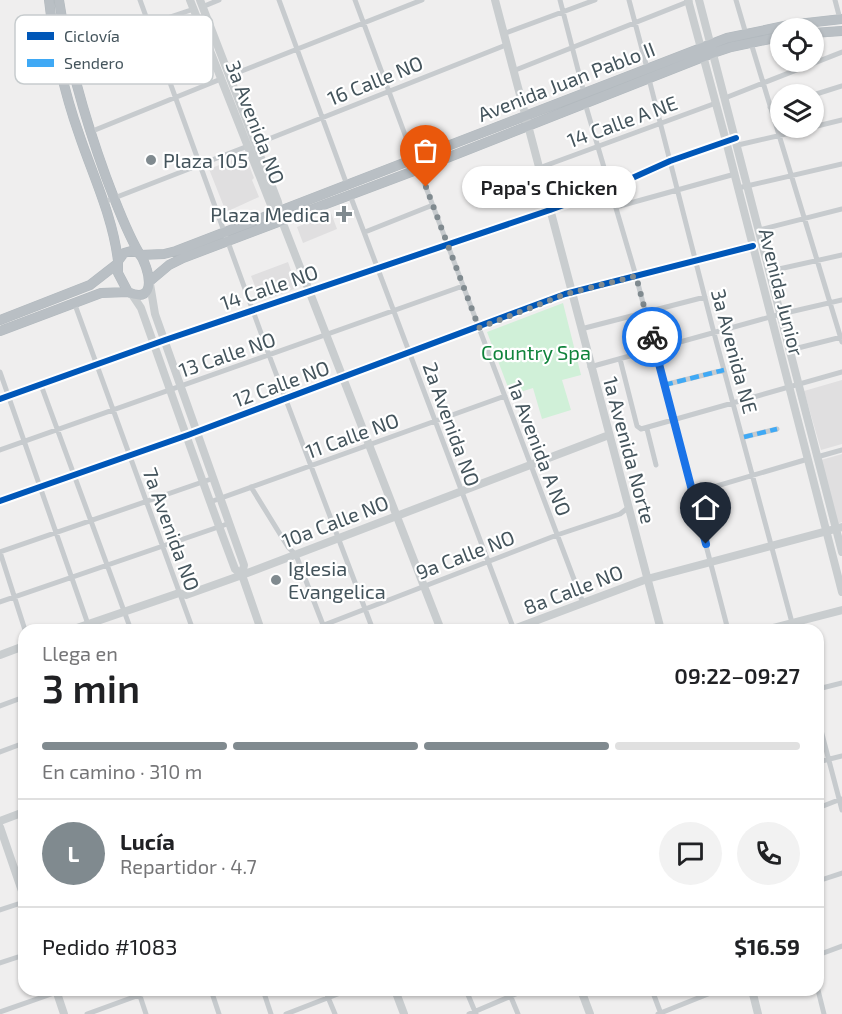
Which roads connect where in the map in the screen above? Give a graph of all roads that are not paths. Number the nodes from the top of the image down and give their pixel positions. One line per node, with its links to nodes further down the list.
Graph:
1 (49, 0): 19 (highway)
2 (59, 0): 20 (highway)
3 (140, 0): 21 (street)
4 (190, 0): 17 (street, 3a Avenida NO)
5 (219, 0): 17 (street)
6 (279, 0): 34 (street, 2a Avenida NO)
7 (355, 0): 23 (street)
8 (422, 0): 23 (street)
9 (495, 0): 27 (street, 1a Avenida Norte)
10 (560, 0): 18 (street)
11 (595, 0): 18 (street)
12 (629, 0): 24 (street)
13 (699, 0): 35 (street, Avenida Junior)
14 (736, 0): 28 (street)
15 (835, 0): 25 (street)
16 (689, 1): 24 (street); 37 (street, Avenida Junior)
17 (198, 5): 22 (street)
18 (563, 13): 27 (street); 33 (street)
19 (52, 15)
20 (62, 15)
21 (146, 15)
22 (172, 15)
23 (364, 23): 34 (street); 49 (street)
24 (635, 24): 33 (street); 38 (street)
25 (841, 27): 26 (highway); 28 (highway, Avenida Juan Pablo II)
26 (824, 31)
27 (503, 34): 32 (street, 1a Avenida Norte)
28 (746, 34): 35 (highway, Avenida Juan Pablo II)
29 (770, 39): 30 (highway, Avenida Juan Pablo II)
30 (750, 43): 35 (highway, Avenida Juan Pablo II); 43 (street)
31 (213, 45): 40 (street, 3a Avenida NO)
32 (506, 45): 39 (street, 1a Avenida Norte); 49 (street, 16 Calle NO)
33 (572, 47): 39 (street); 51 (street)
34 (297, 49): 40 (street); 58 (street, 2a Avenida NO)
35 (712, 49): 37 (highway, Avenida Juan Pablo II); 53 (street, Avenida Junior)
36 (842, 52): 43 (street)
37 (702, 53): 38 (highway, Avenida Juan Pablo II); 41 (highway, Avenida Juan Pablo II); 55 (street, Avenida Junior)
38 (647, 68): 51 (highway, Avenida Juan Pablo II)
39 (513, 71): 57 (street, 1a Avenida Norte)
40 (225, 77): 42 (street); 68 (street, 3a Avenida NO)
41 (650, 79): 54 (highway, Avenida Juan Pablo II); 60 (street, 3a Avenida NE)
42 (213, 82)
43 (763, 82): 53 (street); 56 (street)
44 (66, 84): 84 (highway)
45 (77, 84): 63 (highway)
46 (170, 84): 52 (street)
47 (208, 84): 52 (street)
48 (842, 86): 50 (street)
49 (389, 91): 58 (street, 16 Calle NO); 70 (street)
50 (824, 92)
51 (584, 93): 57 (highway, Avenida Juan Pablo II)
52 (175, 98): 63 (street); 73 (street)
53 (725, 98): 67 (street, Avenida Junior)
54 (585, 103): 62 (highway, Avenida Juan Pablo II); 69 (street)
55 (716, 103): 60 (street, 14 Calle A NE); 66 (street, Avenida Junior)
56 (770, 107)
57 (525, 116): 62 (street, 1a Avenida Norte); 70 (highway, Avenida Juan Pablo II)
58 (322, 118): 68 (street, 16 Calle NO); 81 (street, 2a Avenida NO)
59 (842, 120): 61 (street, 14 Calle NO)
60 (661, 123): 69 (street, 14 Calle A NE); 71 (street, 3a Avenida NE)
61 (824, 124)
62 (528, 126): 74 (street, 1a Avenida Norte); 75 (highway, Avenida Juan Pablo II)
63 (90, 132): 83 (highway)
64 (770, 136): 67 (street, 14 Calle NO)
65 (780, 138): 77 (street)
66 (726, 141): 67 (street, 14 Calle NO); 71 (street, 14 Calle NO); 76 (street, Avenida Junior)
67 (737, 142): 78 (street, Avenida Junior)
68 (252, 145): 73 (street, 16 Calle NO); 89 (street, 3a Avenida NO)
69 (598, 146): 74 (street, 14 Calle A NE); 79 (street)
70 (414, 159): 81 (highway, Avenida Juan Pablo II)
71 (670, 161): 79 (street, 14 Calle NO); 82 (street, 3a Avenida NE)
72 (842, 164): 77 (street)
73 (200, 165): 83 (street, 16 Calle NO); 93 (street)
74 (539, 168): 88 (street, 1a Avenida Norte)
75 (419, 169): 81 (highway, Avenida Juan Pablo II); 85 (street, 1a Avenida A NO)
76 (735, 174): 80 (street, Avenida Junior); 82 (street)
77 (791, 176): 78 (street); 90 (street)
78 (748, 186): 80 (street); 91 (street, Avenida Junior)
79 (610, 188): 86 (street); 88 (street, 14 Calle NO)
80 (738, 188): 95 (street, Avenida Junior)
81 (348, 190): 89 (highway, Avenida Juan Pablo II); 92 (street, 2a Avenida NO)
82 (678, 190): 86 (street); 98 (street, 3a Avenida NE)
83 (114, 198): 84 (street, 16 Calle NO); 96 (highway)
84 (104, 202): 100 (highway)
85 (433, 205): 92 (street); 94 (street, 1a Avenida A NO)
86 (616, 207): 103 (street)
87 (842, 209): 90 (street)
88 (550, 210): 94 (street, 14 Calle NO); 108 (street, 1a Avenida Norte)
89 (279, 215): 93 (highway, Avenida Juan Pablo II); 106 (street, 3a Avenida NO)
90 (804, 219): 91 (street); 99 (street)
91 (759, 230): 102 (street, Avenida Junior)
92 (364, 232): 101 (street, 2a Avenida NO)
93 (226, 237): 96 (highway, Avenida Juan Pablo II); 104 (highway, Avenida Juan Pablo II); 113 (street)
94 (447, 243): 101 (street, 14 Calle NO); 105 (street, 1a Avenida A NO)
95 (753, 246): 98 (street, 12 Calle NO); 118 (street, Avenida Junior)
96 (139, 254): 100 (highway); 104 (highway)
97 (842, 255): 99 (street)
98 (696, 261): 103 (street, 12 Calle NO); 109 (street, 3a Avenida NE)
99 (817, 261): 102 (street); 112 (street)
100 (117, 262): 107 (highway); 114 (highway)
101 (378, 268): 106 (street, 14 Calle NO); 115 (street, 2a Avenida NO)
102 (770, 271): 117 (street, Avenida Junior)
103 (636, 276): 108 (street, 12 Calle NO); 116 (street)
104 (150, 283): 107 (highway); 127 (street)
105 (463, 286): 115 (street, 13 Calle NO); 121 (street, 1a Avenida A NO)
106 (309, 291): 113 (street, 14 Calle NO); 125 (street, 3a Avenida NO)
107 (130, 293): 111 (highway); 128 (street)
108 (572, 293): 121 (street, 12 Calle NO); 122 (street, 1a Avenida Norte)
109 (705, 297): 116 (street); 124 (street, 3a Avenida NE)
110 (842, 300): 112 (street)
111 (74, 302): 123 (highway); 134 (street, 7a Avenida NO)
112 (830, 303): 117 (street); 126 (street)
113 (254, 310): 127 (street, 14 Calle NO); 132 (street)
114 (24, 311): 119 (highway); 120 (highway)
115 (394, 311): 125 (street, 13 Calle NO); 131 (street, 2a Avenida NO)
116 (645, 312): 122 (street); 129 (street)
117 (781, 314): 118 (street); 130 (street, Avenida Junior)
118 (771, 317): 124 (street); 144 (street, Avenida Junior)
119 (0, 320)
120 (0, 326)
121 (479, 328): 131 (street, 12 Calle NO); 147 (street, 1a Avenida A NO)
122 (581, 329): 135 (street, 1a Avenida Norte)
123 (0, 331)
124 (714, 333): 129 (street); 136 (street, 3a Avenida NE)
125 (326, 335): 132 (street, 13 Calle NO); 139 (street, 3a Avenida NO)
126 (841, 339): 130 (street)
127 (165, 340): 128 (street, 14 Calle NO); 143 (street)
128 (154, 344): 134 (street, 14 Calle NO); 145 (street)
129 (655, 349): 133 (street); 142 (street)
130 (790, 350): 141 (street, Avenida Junior)
131 (410, 353): 139 (street, 12 Calle NO); 153 (street, 2a Avenida NO)
132 (269, 355): 143 (street, 13 Calle NO); 149 (street)
133 (620, 358): 135 (street); 154 (street)
134 (96, 364): 140 (street, 14 Calle NO); 151 (street, 7a Avenida NO)
135 (590, 367): 159 (street, 1a Avenida Norte)
136 (724, 370): 142 (street); 150 (street, 3a Avenida NE)
137 (0, 372): 146 (street)
138 (842, 372): 141 (street)
139 (343, 378): 149 (street, 12 Calle NO); 162 (street, 3a Avenida NO)
140 (41, 384): 146 (street, 14 Calle NO); 156 (street)
141 (799, 384): 144 (street); 166 (street, Avenida Junior)
142 (664, 385): 152 (street)
143 (181, 386): 145 (street, 13 Calle NO); 157 (street)
144 (789, 387): 150 (street); 167 (street, Avenida Junior)
145 (170, 390): 151 (street, 13 Calle NO); 158 (street)
146 (8, 396): 148 (street, 14 Calle NO); 161 (street)
147 (505, 396): 153 (street, 11 Calle NO); 168 (street, 1a Avenida A NO)
148 (0, 399)
149 (286, 399): 157 (street, 12 Calle NO); 169 (street)
150 (734, 402): 152 (street); 160 (street, 3a Avenida NE)
151 (113, 410): 156 (street, 13 Calle NO); 165 (street, 7a Avenida NO)
152 (673, 420): 154 (street); 178 (street)
153 (435, 421): 162 (street, 11 Calle NO); 177 (street, 2a Avenida NO)
154 (647, 429): 170 (street)
155 (777, 429): 160 (street)
156 (57, 430): 161 (street, 13 Calle NO); 171 (street)
157 (197, 432): 158 (street, 12 Calle NO); 173 (street)
158 (188, 435): 165 (street, 12 Calle NO); 174 (street)
159 (609, 435): 168 (street, 10a Calle NO); 183 (street, 1a Avenida Norte)
160 (744, 437): 172 (street, 3a Avenida NE)
161 (24, 441): 163 (street, 13 Calle NO); 175 (street)
162 (369, 445): 169 (street, 11 Calle NO); 184 (street, 3a Avenida NO)
163 (0, 450)
164 (842, 450): 166 (street)
165 (129, 456): 171 (street, 12 Calle NO); 181 (street, 7a Avenida NO)
166 (817, 457): 188 (street, Avenida Junior)
167 (808, 459): 172 (street); 189 (street, Avenida Junior)
168 (531, 464): 177 (street, 10a Calle NO); 191 (street, 1a Avenida A NO)
169 (311, 465): 176 (street, 11 Calle NO); 192 (street)
170 (656, 465)
171 (74, 475): 175 (street, 12 Calle NO); 185 (street)
172 (753, 475): 178 (street); 193 (street, 3a Avenida NE)
173 (214, 477): 174 (street); 179 (street)
174 (203, 481): 181 (street); 182 (street)
175 (40, 487): 180 (street, 12 Calle NO); 190 (street)
176 (251, 487): 179 (street, 11 Calle NO); 197 (street)
177 (460, 490): 184 (street, 10a Calle NO); 198 (street, 2a Avenida NO)
178 (693, 493): 199 (street)
179 (221, 498): 182 (street, 11 Calle NO); 186 (street)
180 (0, 501)
181 (146, 501): 185 (street); 194 (street, 7a Avenida NO)
182 (210, 502): 187 (street)
183 (629, 507): 191 (street, 9a Calle NO); 203 (street, 1a Avenida Norte)
184 (396, 515): 192 (street, 10a Calle NO); 204 (street, 3a Avenida NO)
185 (91, 521): 190 (street); 200 (street)
186 (230, 523): 187 (street); 201 (street)
187 (219, 527): 194 (street); 201 (street)
188 (839, 528): 189 (street, 8a Calle NO); 196 (street, Avenida Junior)
189 (826, 532): 193 (street, 8a Calle NO); 205 (street, Avenida Junior)
190 (56, 533): 195 (street); 202 (street)
191 (557, 535): 198 (street, 9a Calle NO); 209 (street, 1a Avenida A NO)
192 (338, 537): 197 (street, 10a Calle NO); 210 (street)
193 (772, 546): 199 (street, 8a Calle NO); 227 (street, 3a Avenida NE)
194 (162, 548): 200 (street); 206 (street, 7a Avenida NO)
195 (0, 552): 207 (street)
196 (842, 552)
197 (296, 555): 201 (street, 10a Calle NO); 219 (street)
198 (488, 562): 204 (street, 9a Calle NO); 223 (street, 2a Avenida NO)
199 (711, 562): 203 (street, 8a Calle NO); 226 (street)
200 (107, 566): 202 (street); 212 (street)
201 (242, 575): 206 (street, 10a Calle NO); 218 (street)
202 (71, 578): 207 (street); 214 (street)
203 (647, 579): 209 (street, 8a Calle NO); 225 (street, 1a Avenida Norte)
204 (424, 586): 210 (street, 9a Calle NO); 222 (street, 3a Avenida NO)
205 (842, 592)
206 (178, 593): 212 (street, 10a Calle NO); 217 (street, 7a Avenida NO)
207 (14, 597): 208 (street); 213 (street)
208 (0, 602)
209 (583, 603): 224 (street, 8a Calle NO)
210 (365, 609): 220 (street, 9a Calle NO); 221 (street)
211 (842, 610): 228 (street)
212 (124, 612): 215 (street, 10a Calle NO); 216 (street)
213 (23, 624)
214 (88, 624)
215 (96, 624)
216 (129, 624)
217 (191, 624)
218 (259, 624)
219 (324, 624)
220 (332, 624)
221 (371, 624)
222 (439, 624)
223 (510, 624)
224 (528, 624)
225 (659, 624)
226 (726, 624)
227 (792, 624)
228 (799, 624)
229 (18, 648): 230 (street)
230 (0, 655)
231 (842, 683): 232 (street)
232 (824, 688)
233 (18, 700): 234 (street)
234 (0, 706)
235 (824, 743): 239 (street)
236 (18, 745): 237 (street)
237 (0, 752)
238 (842, 756): 239 (street)
239 (828, 759): 240 (street); 241 (street)
240 (824, 760)
241 (841, 800): 242 (street); 243 (street)
242 (824, 806)
243 (842, 810)
244 (18, 814): 245 (street)
245 (0, 821)
246 (0, 827): 247 (street)
247 (10, 855): 248 (street); 250 (street)
248 (0, 859)
249 (842, 873): 251 (street)
250 (18, 875)
251 (824, 879)
252 (18, 904): 253 (street)
253 (0, 910)
254 (842, 946): 255 (street)
255 (824, 953)
256 (18, 957): 257 (street)
257 (0, 963)
258 (43, 996): 275 (street)
259 (58, 996): 277 (street)
260 (130, 996): 278 (street)
261 (140, 996): 279 (street)
262 (213, 996): 280 (street)
263 (265, 996): 281 (street)
264 (332, 996): 274 (street)
265 (397, 996): 284 (street)
266 (468, 996): 276 (street)
267 (504, 996): 276 (street)
268 (510, 996): 285 (street)
269 (583, 996): 286 (street)
270 (654, 996): 287 (street)
271 (704, 996): 287 (street)
272 (754, 996): 288 (street)
273 (820, 996): 289 (street)
274 (327, 998): 282 (street); 283 (street)
275 (0, 1012)
276 (473, 1013)
277 (64, 1014)
278 (87, 1014)
279 (146, 1014)
280 (219, 1014)
281 (271, 1014)
282 (286, 1014)
283 (335, 1014)
284 (404, 1014)
285 (518, 1014)
286 (590, 1014)
287 (660, 1014)
288 (758, 1014)
289 (824, 1014)

